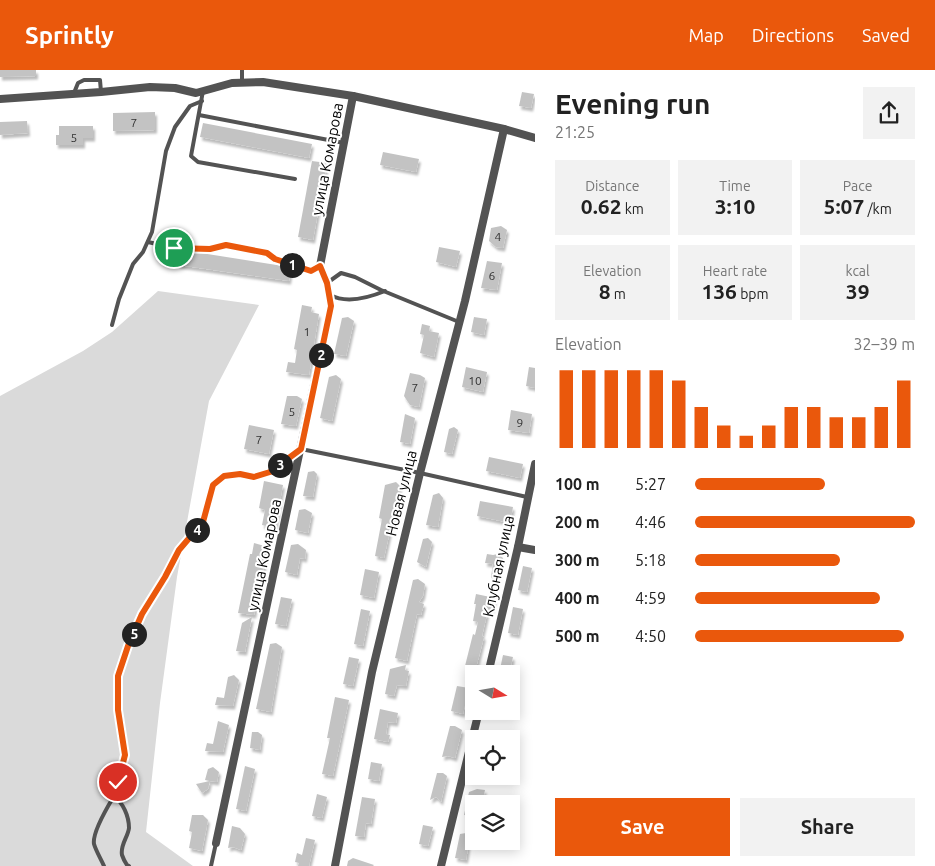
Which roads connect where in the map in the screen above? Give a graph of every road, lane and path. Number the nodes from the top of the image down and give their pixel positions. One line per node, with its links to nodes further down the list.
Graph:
1 (242, 70): 2 (lane)
2 (242, 83): 3 (street); 6 (street)
3 (203, 91): 4 (street); 8 (lane)
4 (101, 92): 5 (street); 5 (lane)
5 (74, 93): 7 (street)
6 (353, 96): 10 (street); 12 (street, улица Комарова)
7 (0, 99)
8 (202, 101): 9 (lane); 14 (lane)
9 (199, 115): 12 (lane); 13 (lane)
10 (504, 129): 11 (street); 19 (street, Новая улица)
11 (535, 138)
12 (344, 143): 15 (street, улица Комарова)
13 (295, 178)
14 (148, 242): 15 (lane); 20 (lane)
15 (320, 266): 16 (street, улица Комарова)
16 (327, 283): 17 (lane); 18 (street, улица Комарова)
17 (385, 292): 18 (lane); 19 (lane)
18 (330, 295): 21 (street, улица Комарова)
19 (459, 322): 23 (street, Новая улица)
20 (112, 325)
21 (301, 449): 23 (lane); 29 (lane); 30 (street, улица Комарова)
22 (535, 464): 24 (street, Клубная улица)
23 (420, 473): 24 (lane); 34 (street, Новая улица)
24 (527, 497): 25 (street, Клубная улица)
25 (518, 546): 26 (street); 27 (street, Клубная улица)
26 (535, 550)
27 (490, 665)
28 (477, 720): 35 (street)
29 (114, 796): 31 (lane); 32 (lane)
30 (216, 843): 33 (lane)
31 (104, 866)
32 (129, 866)
33 (211, 866)
34 (335, 866)
35 (441, 866)

